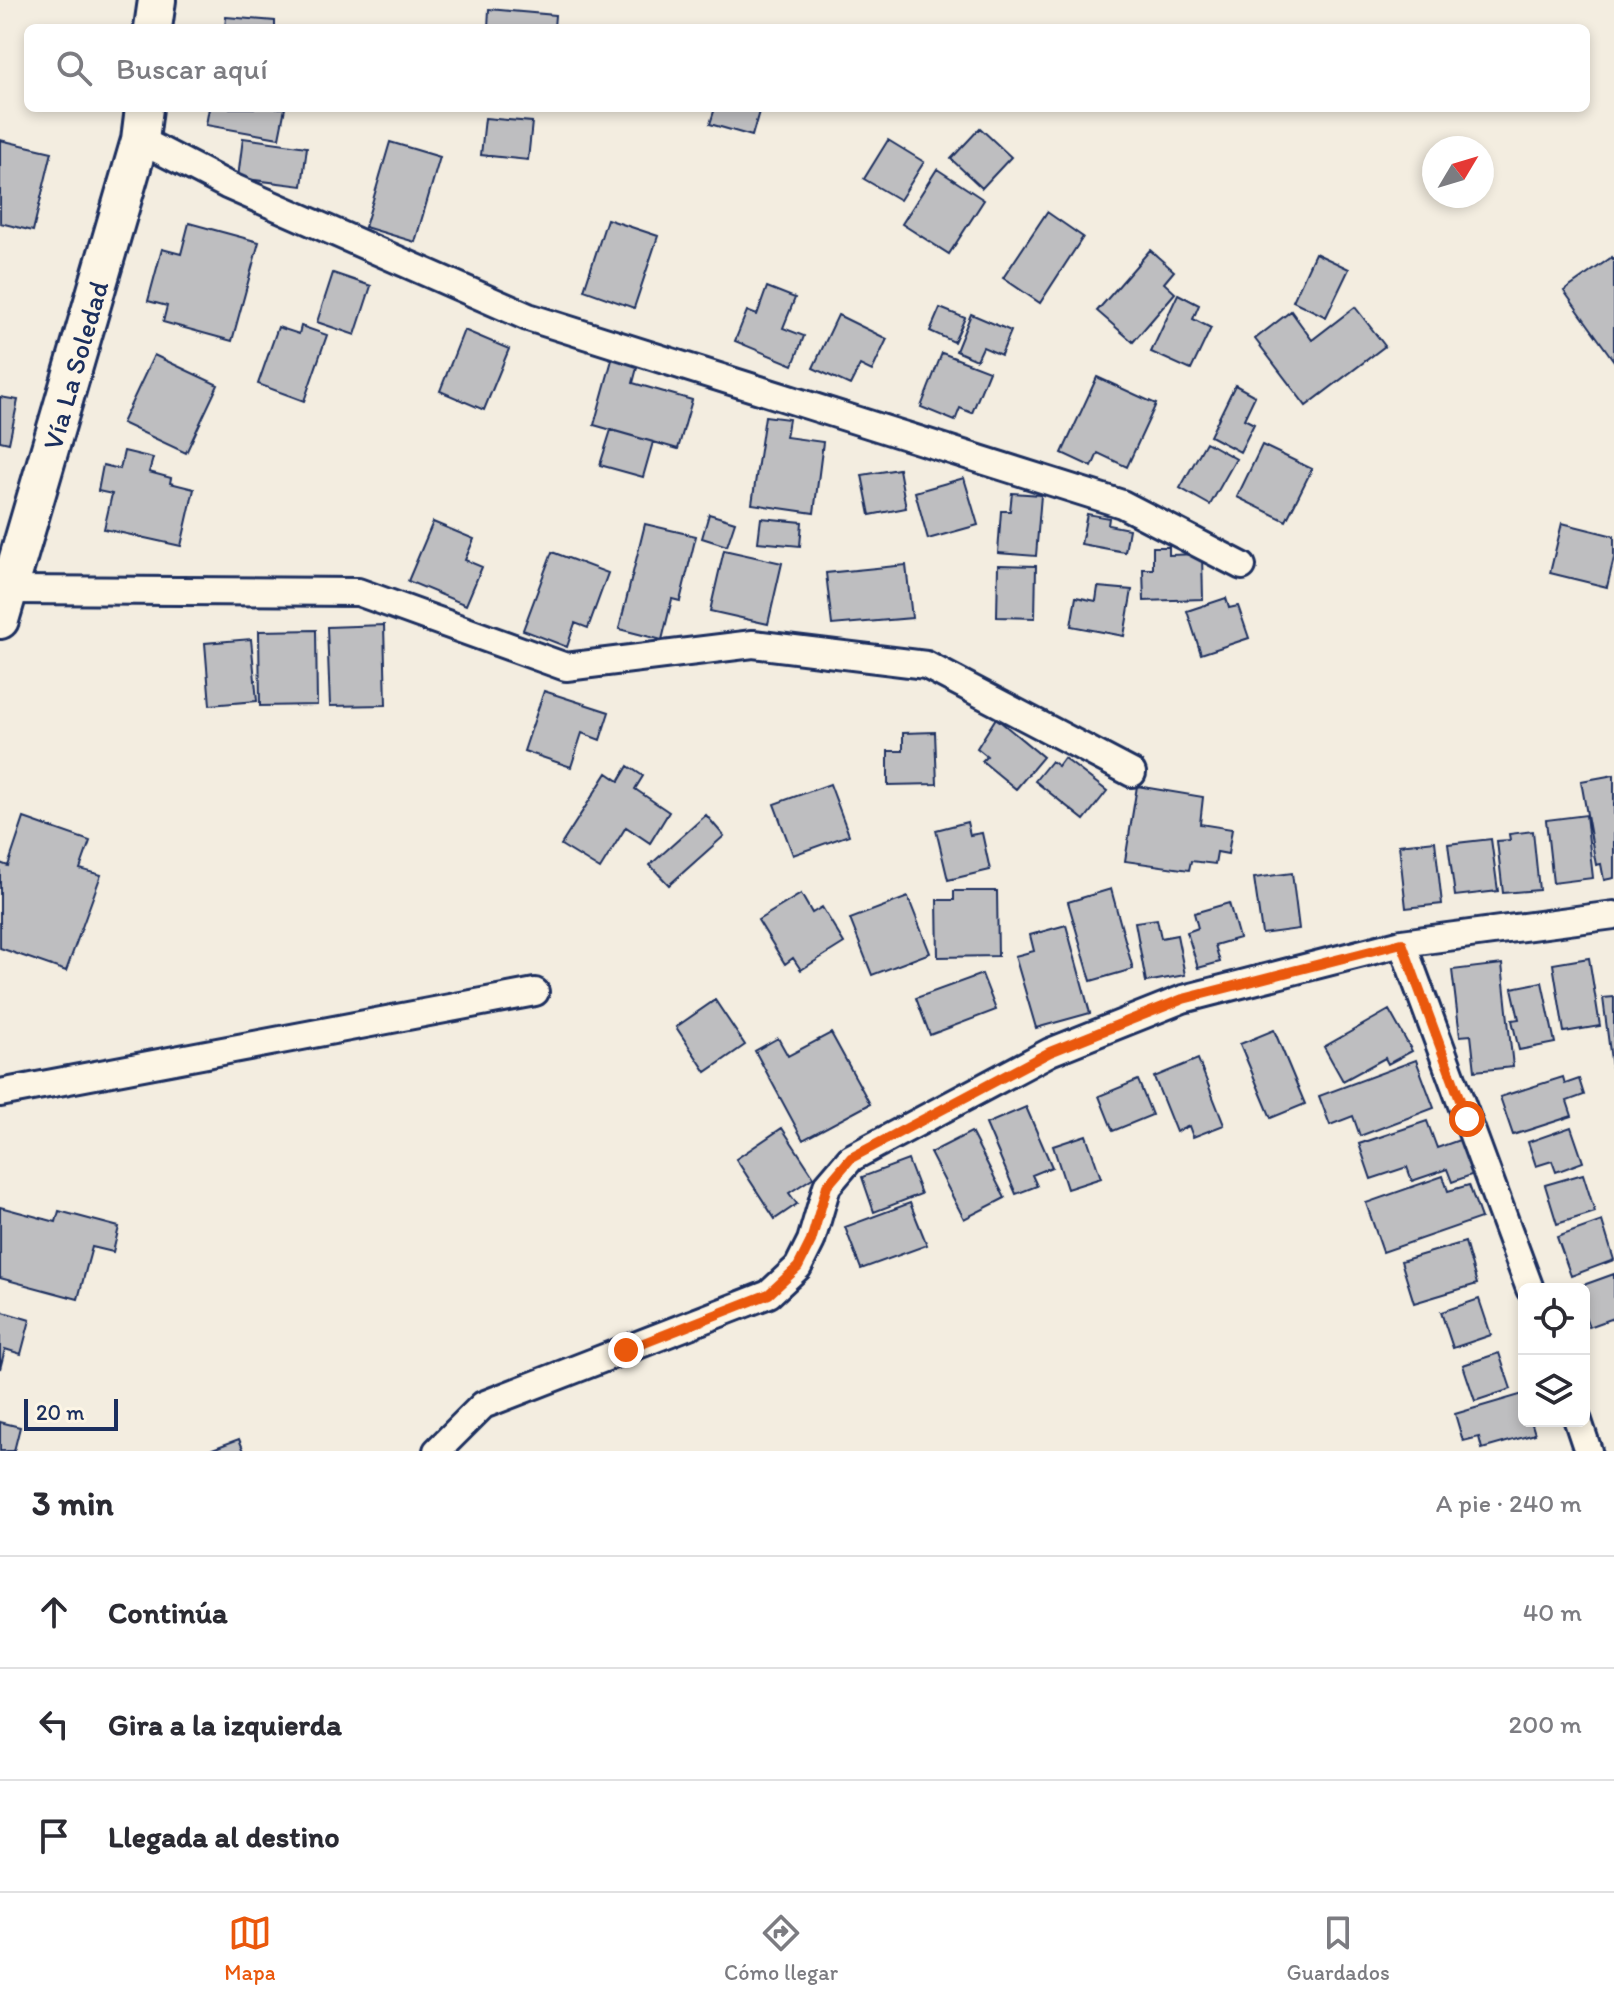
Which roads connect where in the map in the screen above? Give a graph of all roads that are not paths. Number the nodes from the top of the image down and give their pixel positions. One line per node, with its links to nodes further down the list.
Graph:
1 (157, 0): 2 (street)
2 (154, 24)
3 (142, 124): 4 (street); 5 (street, Vía La Soledad)
4 (1242, 566)
5 (4, 605): 6 (street)
6 (1132, 773)
7 (1614, 915): 8 (street)
8 (1402, 943): 11 (street); 13 (street)
9 (535, 992): 10 (street)
10 (0, 1093)
11 (1528, 1283)
12 (1580, 1427): 14 (street)
13 (437, 1451)
14 (1588, 1451)

